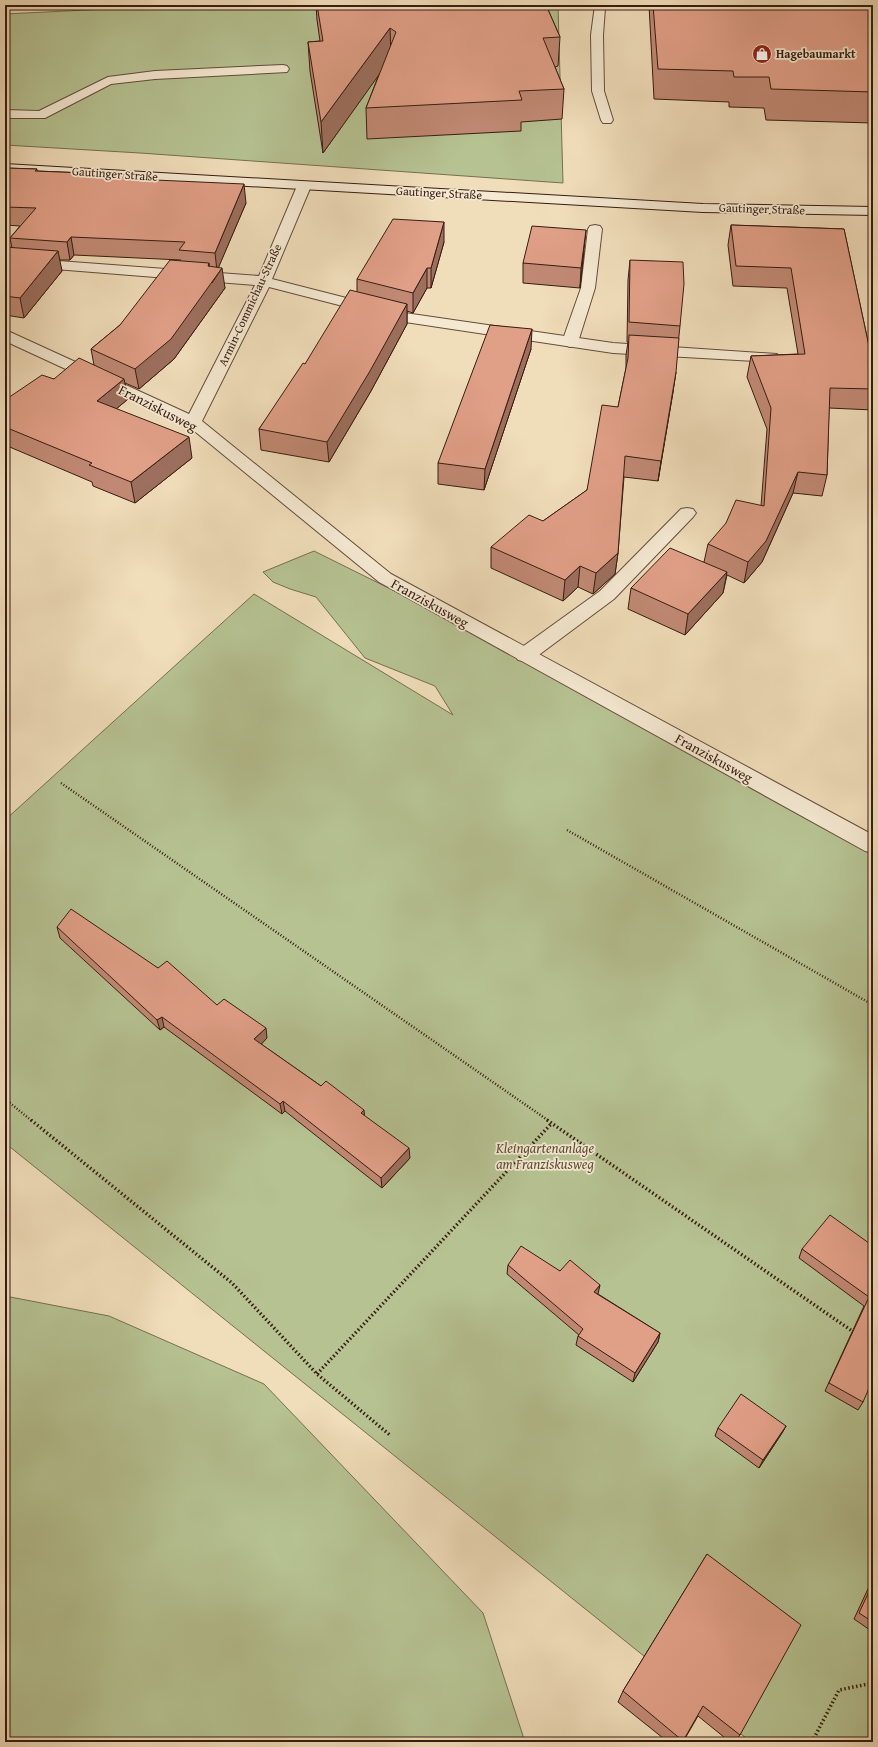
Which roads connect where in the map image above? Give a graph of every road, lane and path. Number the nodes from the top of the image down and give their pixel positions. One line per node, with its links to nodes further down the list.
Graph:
1 (601, 5): 4 (street)
2 (284, 69): 3 (street)
3 (5, 114)
4 (607, 120)
5 (5, 168): 6 (street, Gautinger Straße)
6 (304, 186): 7 (street, Gautinger Straße); 10 (street, Armin-Commichau-Straße)
7 (873, 211)
8 (595, 230): 12 (street)
9 (5, 261): 10 (street)
10 (264, 280): 12 (street); 14 (street, Armin-Commichau-Straße)
11 (5, 335): 14 (street, Franziskusweg)
12 (570, 342): 13 (street)
13 (771, 357)
14 (193, 422): 16 (street, Franziskusweg)
15 (687, 513): 16 (street)
16 (525, 655): 19 (street, Franziskusweg)
17 (61, 783): 22 (path)
18 (567, 830): 20 (path)
19 (873, 845)
20 (873, 1005)
21 (5, 1099): 24 (path)
22 (552, 1123): 23 (path); 24 (path)
23 (860, 1337)
24 (317, 1374): 25 (path)
25 (391, 1436)
26 (873, 1683): 27 (path)
27 (812, 1742)

